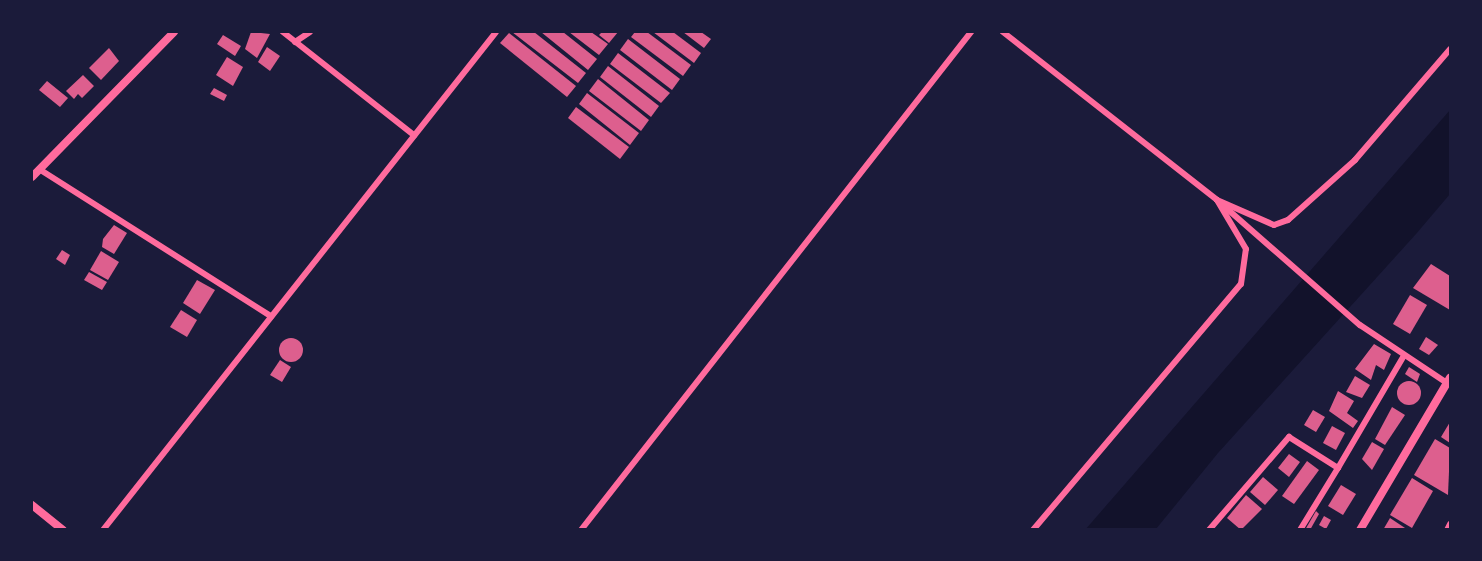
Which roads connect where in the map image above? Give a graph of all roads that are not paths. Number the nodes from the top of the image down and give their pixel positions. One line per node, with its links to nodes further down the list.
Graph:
1 (174, 32): 10 (street)
2 (283, 32): 7 (street)
3 (310, 32): 7 (street)
4 (496, 32): 9 (street)
5 (971, 32): 21 (street)
6 (1003, 32): 12 (street)
7 (295, 42): 9 (street)
8 (1451, 49): 12 (street)
9 (414, 135): 13 (street)
10 (39, 169): 11 (street); 13 (street)
11 (32, 177)
12 (1217, 200): 14 (street); 22 (street)
13 (271, 316): 20 (street)
14 (1403, 357): 15 (street); 16 (street)
15 (1449, 380): 25 (street)
16 (1338, 468): 23 (street); 24 (street)
17 (32, 505): 19 (street)
18 (1451, 524): 26 (street)
19 (63, 530)
20 (103, 530)
21 (581, 530)
22 (1034, 530)
23 (1209, 530)
24 (1300, 530)
25 (1360, 530)
26 (1447, 530)

